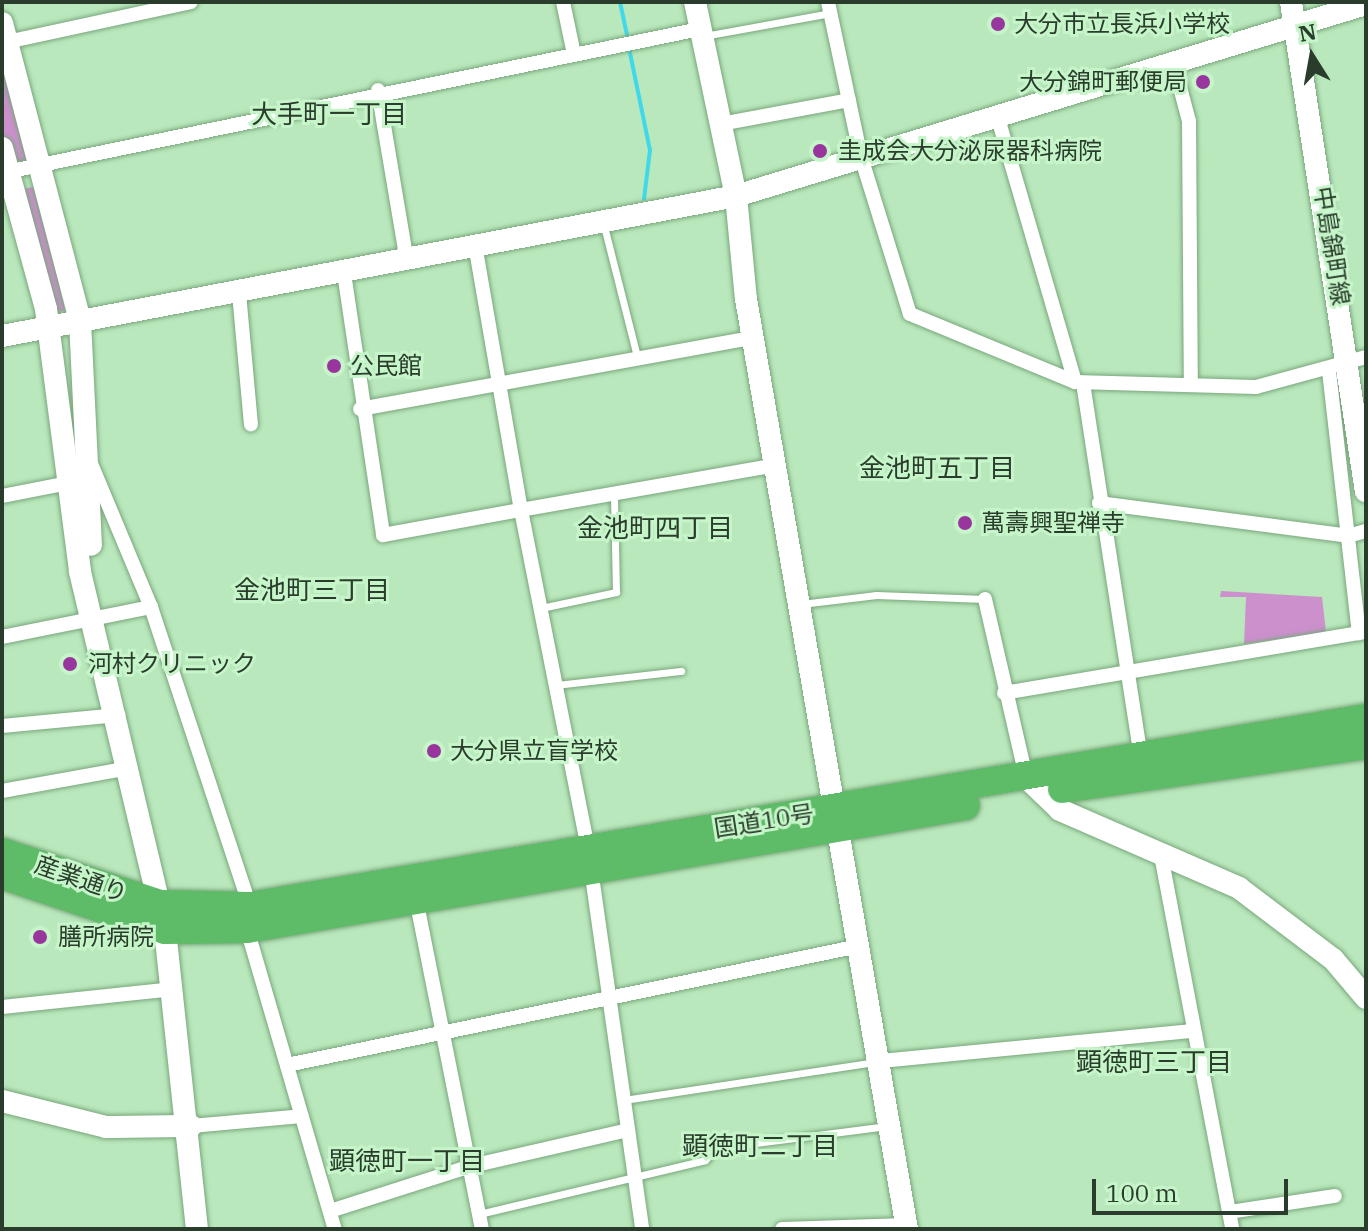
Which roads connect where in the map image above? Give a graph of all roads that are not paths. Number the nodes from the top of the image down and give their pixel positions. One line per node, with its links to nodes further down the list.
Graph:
1 (191, 2): 5 (street)
2 (563, 2): 10 (street)
3 (695, 2): 8 (street)
4 (1366, 4): 7 (street)
5 (134, 8): 9 (street)
6 (830, 8): 8 (lane); 13 (street)
7 (1300, 11): 11 (street); 31 (street, 中島錦町線)
8 (701, 33): 10 (street); 15 (street)
9 (4, 35): 18 (street)
10 (574, 54): 12 (street)
11 (1173, 61): 14 (street); 34 (street)
12 (378, 90): 18 (street); 23 (street)
13 (849, 100): 15 (street); 17 (street)
14 (997, 115): 17 (street); 33 (street)
15 (720, 124): 20 (street)
16 (2, 148): 19 (street)
17 (861, 157): 20 (street); 33 (street)
18 (40, 164): 19 (street); 26 (street)
19 (5, 172): 27 (street)
20 (736, 196): 21 (street); 29 (street)
21 (603, 223): 22 (street); 30 (lane)
22 (476, 250): 23 (street); 35 (street)
23 (407, 262): 24 (street)
24 (344, 273): 25 (street); 36 (street)
25 (239, 293): 26 (street); 37 (street)
26 (80, 321): 27 (street); 39 (street)
27 (49, 326): 28 (street); 40 (street)
28 (2, 336)
29 (752, 338): 30 (street); 38 (street)
30 (638, 360): 35 (street)
31 (1361, 362): 32 (street); 41 (street, 中島錦町線)
32 (1329, 371): 34 (street); 47 (street)
33 (1079, 382): 34 (street); 44 (street)
34 (1191, 385)
35 (498, 386): 36 (street); 45 (street)
36 (360, 409): 45 (street)
37 (251, 424)
38 (776, 465): 42 (street); 49 (street)
39 (92, 466): 50 (street); 52 (street)
40 (74, 482): 43 (street); 52 (street)
41 (1366, 491)
42 (614, 493): 45 (street); 51 (lane)
43 (2, 496)
44 (1099, 503): 47 (street); 56 (street)
45 (521, 510): 51 (street)
46 (1366, 531): 47 (street)
47 (1348, 536): 53 (street)
48 (985, 599): 49 (lane); 58 (street)
49 (798, 604): 67 (street)
50 (151, 607): 52 (street); 74 (street)
51 (540, 608): 57 (street)
52 (96, 618): 54 (street); 59 (street)
53 (1363, 633): 56 (street)
54 (2, 637)
55 (681, 671): 57 (lane)
56 (1128, 675): 58 (street); 63 (street)
57 (556, 685): 70 (street)
58 (1004, 693): 65 (street)
59 (118, 715): 61 (street); 64 (street)
60 (1366, 718): 63 (highway, 国道10号)
61 (2, 726)
62 (1366, 745): 65 (highway, 国道10号)
63 (1141, 756): 65 (highway, 国道10号)
64 (130, 768): 66 (street); 73 (street)
65 (1032, 785): 67 (highway, 国道10号); 68 (street)
66 (2, 791)
67 (834, 822): 70 (highway, 国道10号); 75 (street)
68 (1160, 850): 77 (street); 81 (street)
69 (2, 852): 73 (highway, 産業通り)
70 (589, 859): 72 (highway, 国道10号); 74 (highway, 国道10号); 78 (street)
71 (8, 881): 73 (highway, 産業通り)
72 (416, 899): 74 (highway, 国道10号); 80 (street)
73 (163, 917): 74 (highway, 国道10号); 76 (street)
74 (248, 917): 83 (street)
75 (859, 946): 78 (street); 82 (street)
76 (174, 989): 79 (street); 87 (street)
77 (1366, 998)
78 (609, 999): 80 (street); 84 (street)
79 (2, 1007)
80 (443, 1031): 83 (street); 90 (street)
81 (1194, 1031): 82 (street); 94 (street)
82 (880, 1061): 84 (lane); 88 (street)
83 (287, 1065): 86 (street)
84 (624, 1100): 89 (street)
85 (2, 1101): 87 (street)
86 (302, 1116): 87 (street); 93 (street)
87 (191, 1126): 97 (street)
88 (890, 1126): 91 (lane); 96 (street)
89 (628, 1130): 90 (street); 91 (street)
90 (471, 1166): 93 (street); 95 (street)
91 (635, 1176): 95 (lane); 99 (street)
92 (1335, 1196): 94 (street)
93 (330, 1211): 98 (street)
94 (1229, 1212): 101 (street)
95 (480, 1222)
96 (907, 1227): 100 (street)
97 (197, 1229)
98 (335, 1229)
99 (642, 1229)
100 (782, 1229)
101 (1232, 1229)

